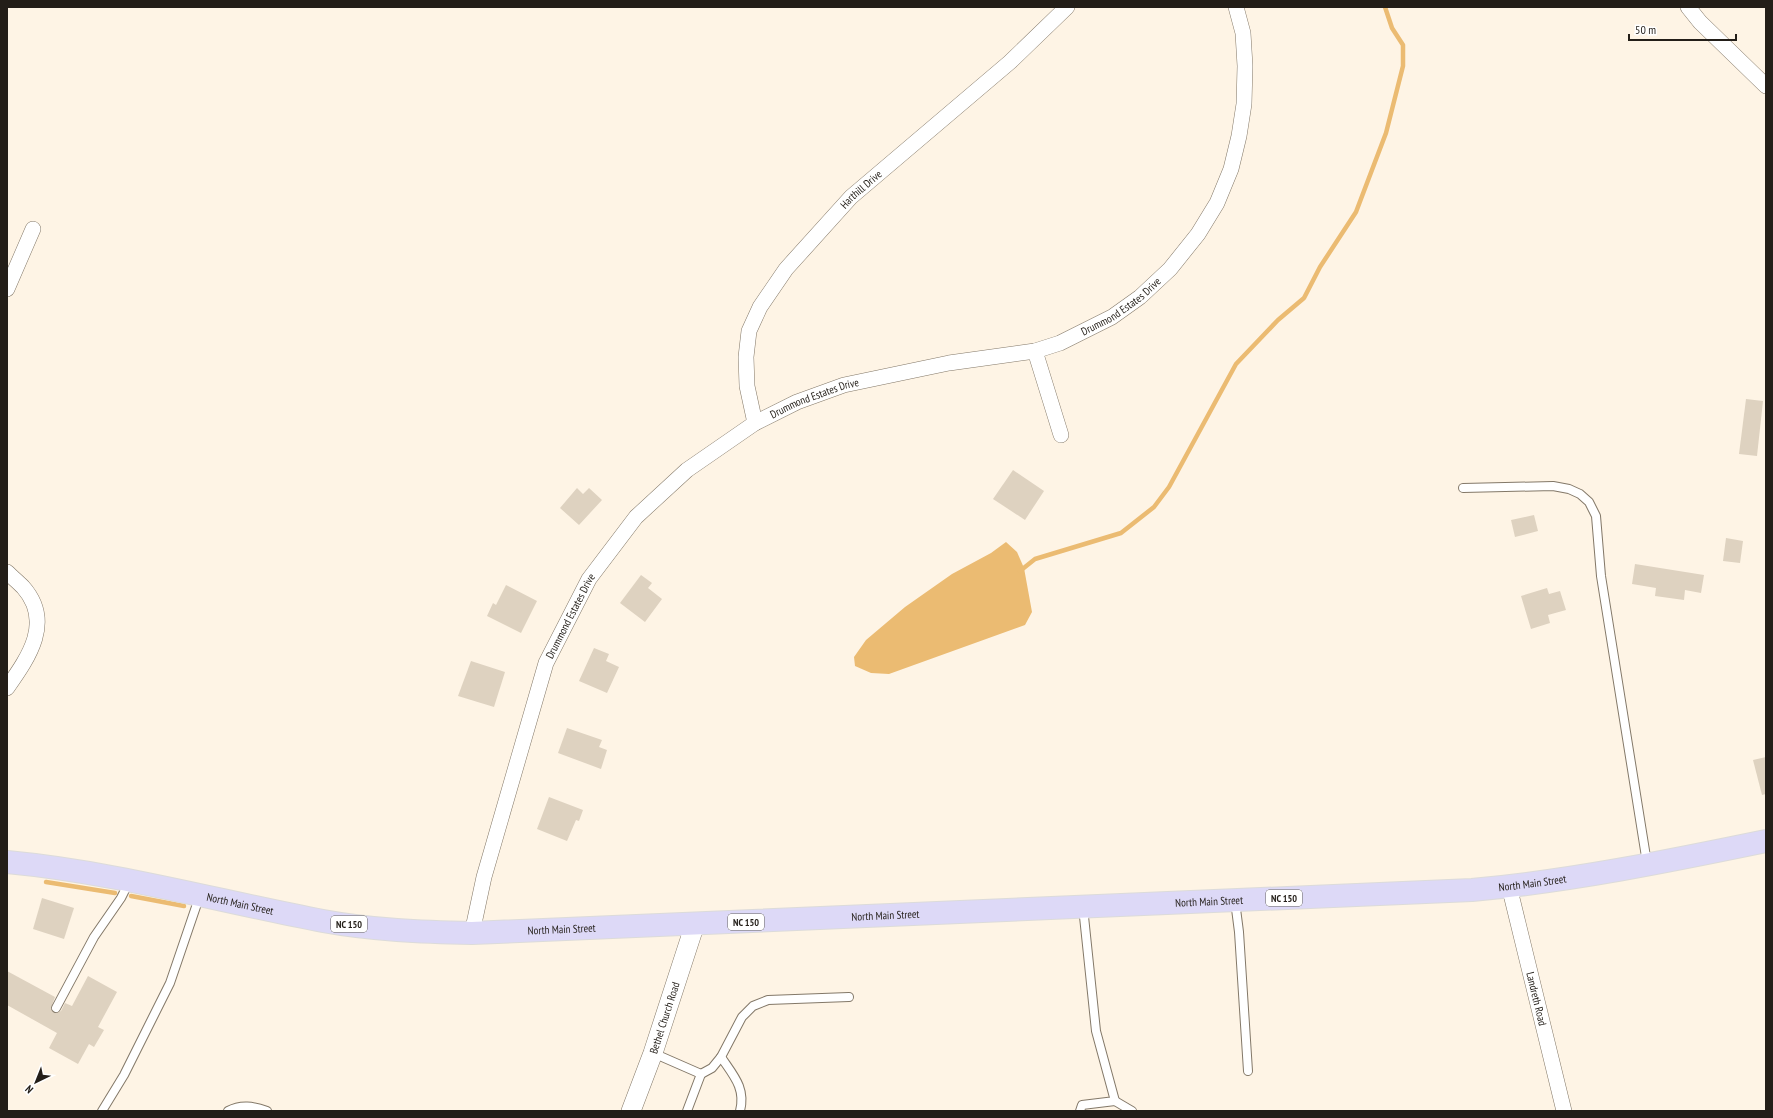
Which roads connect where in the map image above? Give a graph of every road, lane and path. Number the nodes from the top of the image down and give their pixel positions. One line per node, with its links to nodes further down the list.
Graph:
1 (1067, 7): 8 (street, Harthill Drive)
2 (1236, 7): 7 (street, Drummond Estates Drive)
3 (1688, 7): 4 (street)
4 (1766, 86)
5 (34, 228): 6 (street)
6 (7, 289)
7 (1035, 351): 8 (street, Drummond Estates Drive); 9 (street)
8 (755, 423): 22 (street, Drummond Estates Drive)
9 (1061, 435)
10 (1463, 488): 15 (lane)
11 (7, 572): 12 (street)
12 (7, 688)
13 (1766, 841): 15 (main road, North Main Street / NC 150)
14 (7, 862): 16 (main road, North Main Street / NC 150)
15 (1647, 863): 17 (main road, North Main Street / NC 150)
16 (130, 881): 18 (main road, North Main Street / NC 150); 24 (lane)
17 (1509, 886): 19 (main road, North Main Street / NC 150); 38 (street, Landreth Road)
18 (200, 894): 22 (main road, North Main Street / NC 150); 30 (lane)
19 (1235, 900): 20 (main road, North Main Street / NC 150); 27 (lane)
20 (1083, 906): 21 (main road, North Main Street / NC 150); 29 (lane)
21 (695, 924): 22 (main road, North Main Street / NC 150); 25 (street, Bethel Church Road)
22 (472, 933)
23 (848, 997): 26 (lane)
24 (56, 1008)
25 (653, 1053): 28 (lane); 33 (street, Bethel Church Road)
26 (721, 1057): 28 (lane); 35 (lane)
27 (1248, 1071)
28 (701, 1074): 34 (lane)
29 (1115, 1101): 36 (lane); 37 (lane)
30 (102, 1111)
31 (228, 1111): 32 (lane)
32 (267, 1111)
33 (630, 1111)
34 (687, 1111)
35 (740, 1111)
36 (1080, 1111)
37 (1132, 1111)
38 (1564, 1111)

